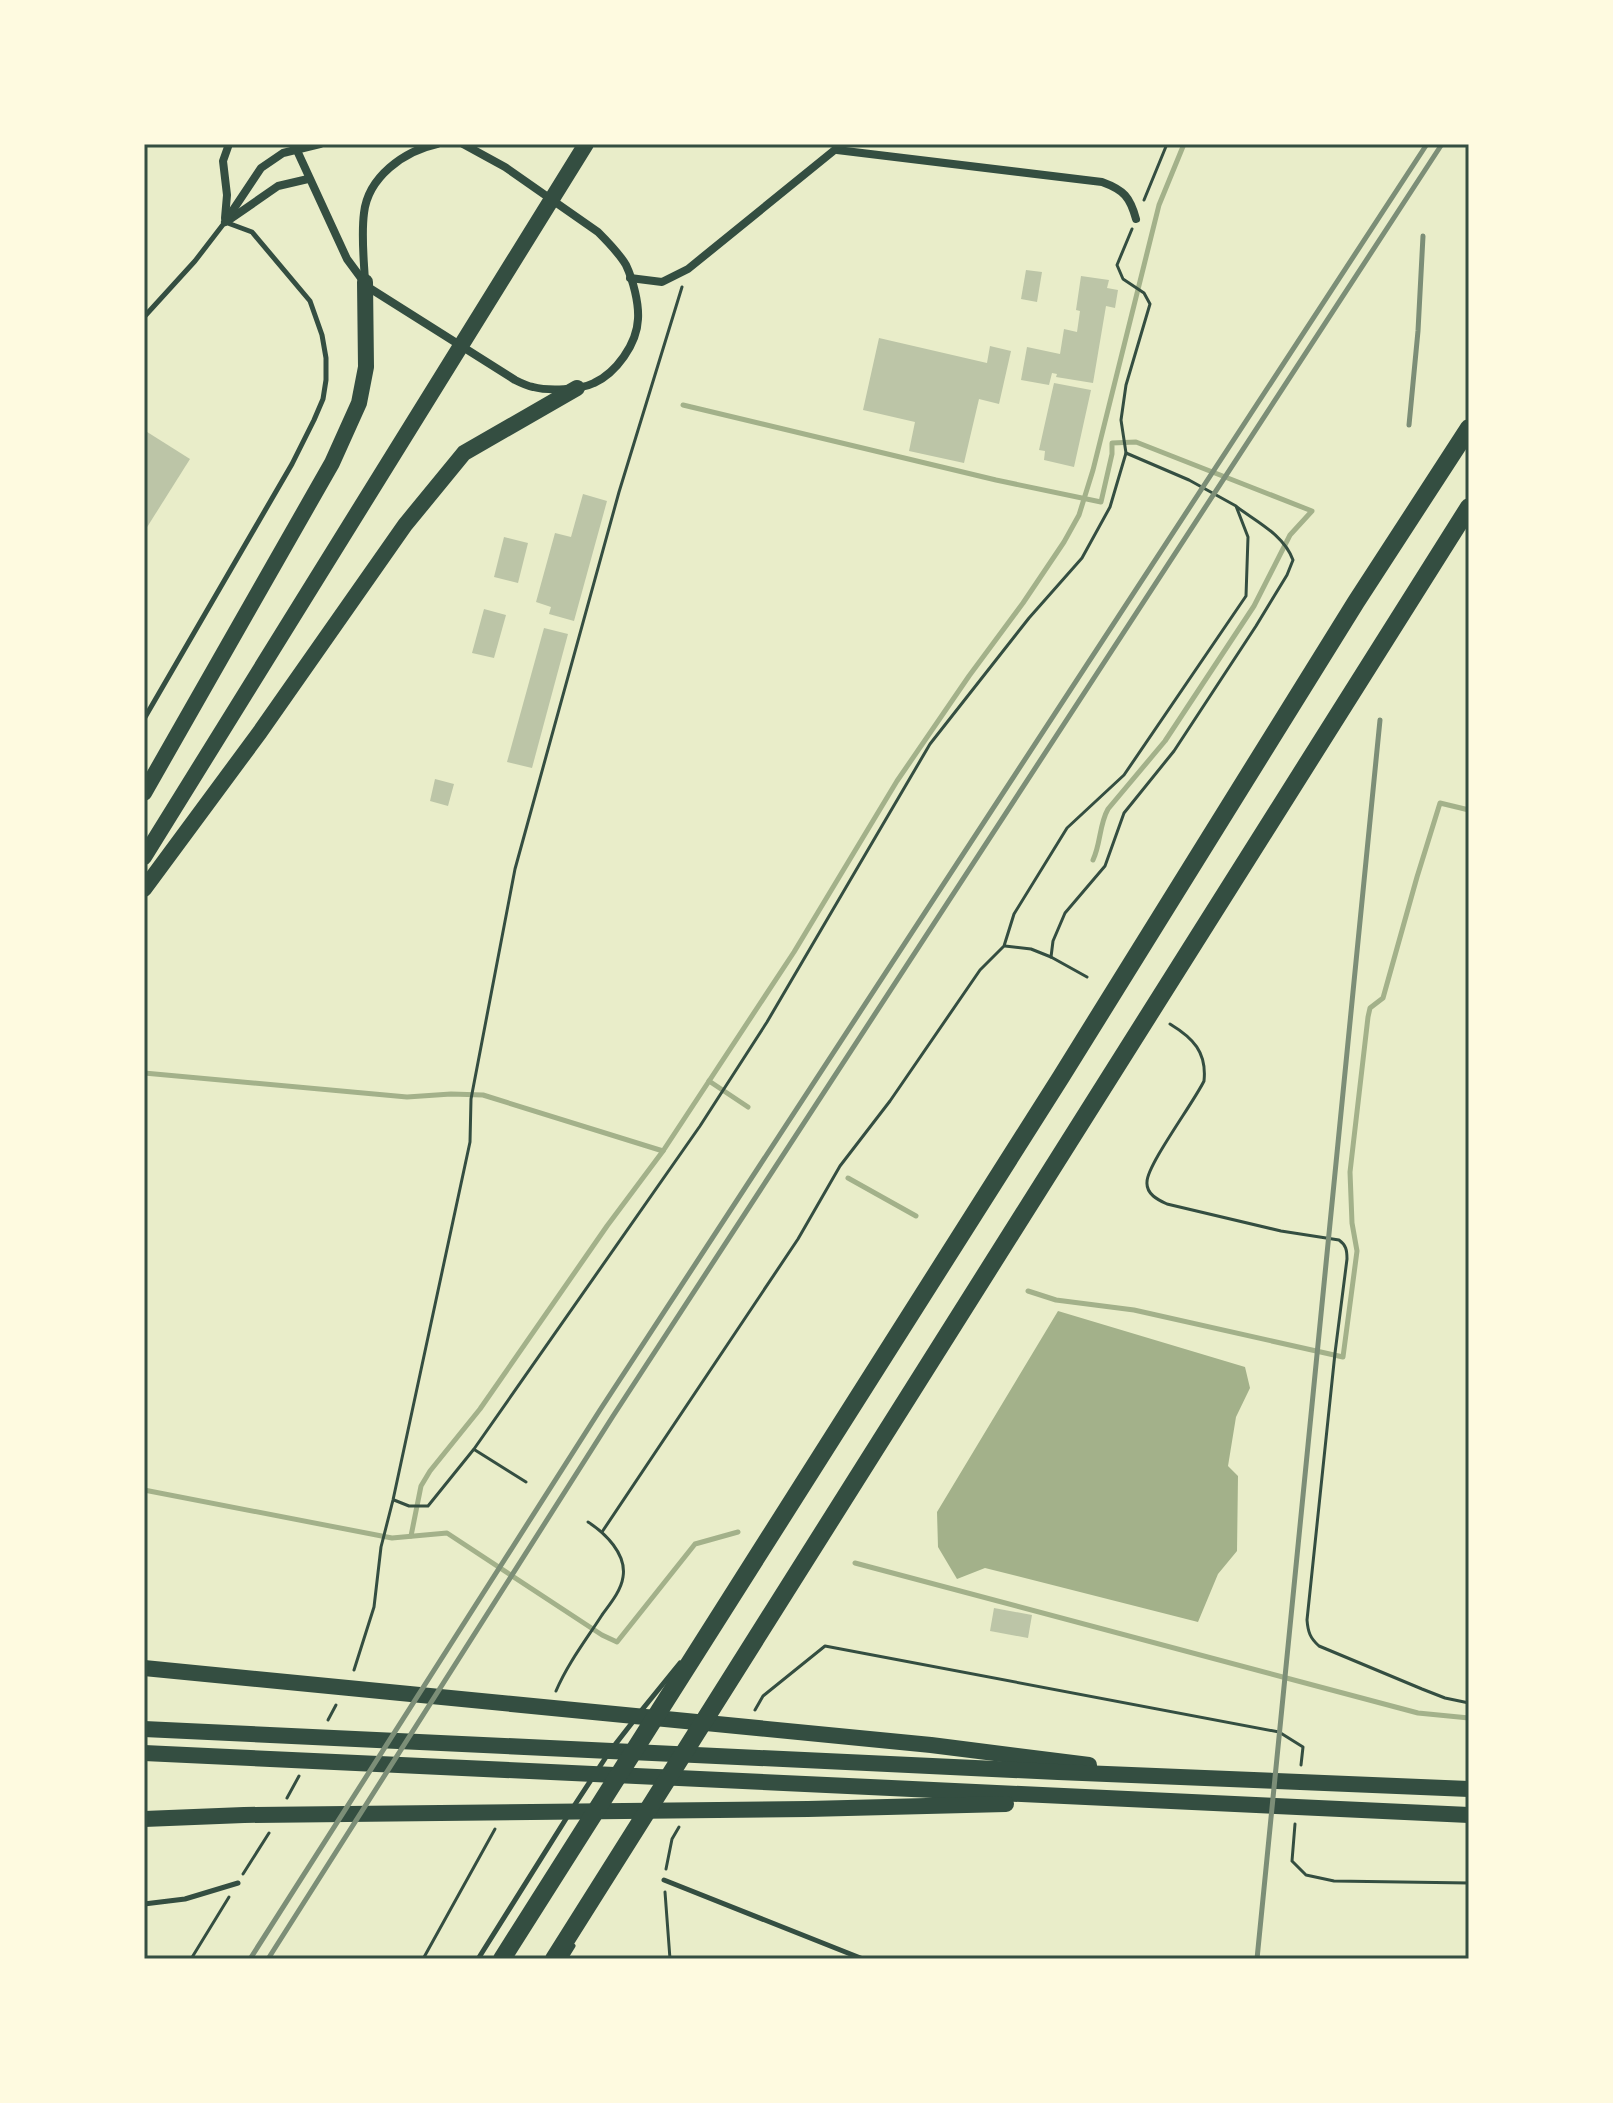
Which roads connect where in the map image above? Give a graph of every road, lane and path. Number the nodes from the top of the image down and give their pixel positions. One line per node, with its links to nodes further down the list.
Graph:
1 (229, 144): 10 (street)
2 (320, 144): 6 (street)
3 (437, 144): 13 (street)
4 (463, 144): 12 (street)
5 (586, 144): 23 (main road)
6 (295, 147): 8 (street); 10 (street)
7 (840, 147): 9 (street); 11 (street)
8 (308, 179): 10 (street); 13 (street)
9 (1136, 219)
10 (225, 222): 15 (lane); 21 (lane)
11 (688, 269): 12 (street); 31 (path)
12 (630, 278): 16 (street)
13 (365, 282): 16 (street); 22 (main road)
14 (1132, 285): 18 (path)
15 (144, 317)
16 (577, 388): 24 (main road)
17 (1469, 428): 35 (highway)
18 (1126, 451): 19 (path); 29 (path)
19 (1236, 506): 25 (path); 26 (path)
20 (1469, 507): 50 (highway)
21 (144, 719)
22 (144, 793)
23 (144, 857)
24 (144, 889)
25 (1004, 946): 26 (path); 33 (path)
26 (1051, 957): 27 (path)
27 (1087, 977)
28 (1170, 1024): 38 (path)
29 (474, 1449): 30 (path); 31 (path)
30 (526, 1482)
31 (393, 1500): 34 (path)
32 (588, 1522): 33 (path)
33 (602, 1532): 36 (path)
34 (382, 1543)
35 (723, 1609): 56 (lane); 57 (highway)
36 (589, 1635)
37 (144, 1668): 42 (main road)
38 (1469, 1703)
39 (144, 1729): 42 (main road)
40 (144, 1753): 45 (main road)
41 (1301, 1763): 43 (path)
42 (1134, 1775): 43 (main road)
43 (1304, 1780): 44 (main road)
44 (1469, 1789)
45 (1137, 1801): 46 (main road); 48 (main road)
46 (1301, 1813): 47 (main road); 53 (path)
47 (1469, 1815)
48 (144, 1819)
49 (493, 1833): 55 (path)
50 (607, 1875): 58 (highway); 59 (lane)
51 (664, 1880): 60 (lane)
52 (238, 1883): 54 (lane)
53 (1469, 1883)
54 (144, 1904)
55 (423, 1959)
56 (478, 1959)
57 (502, 1959)
58 (554, 1959)
59 (565, 1959)
60 (863, 1959)

